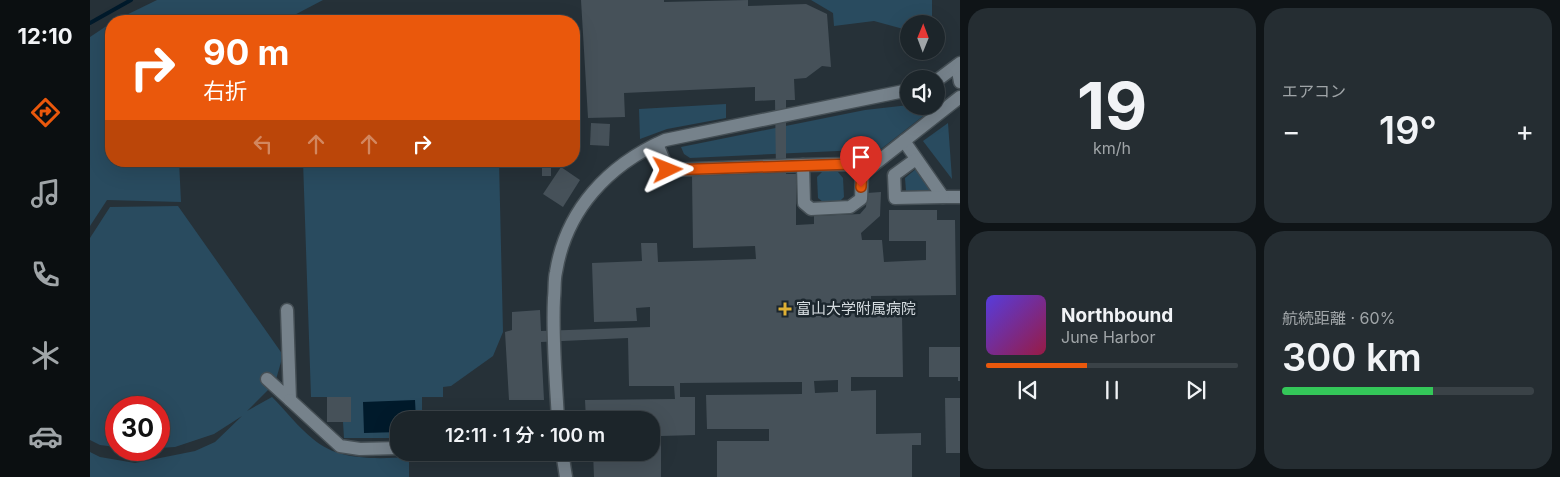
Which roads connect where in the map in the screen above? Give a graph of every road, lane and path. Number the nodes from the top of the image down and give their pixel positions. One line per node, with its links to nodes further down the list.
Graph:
1 (958, 65): 2 (street); 3 (street)
2 (945, 74)
3 (960, 82)
4 (900, 92): 7 (street)
5 (960, 97): 6 (street)
6 (904, 141): 8 (street); 10 (street)
7 (657, 144): 9 (street); 16 (street)
8 (916, 159): 11 (street); 11 (street)
9 (803, 165): 10 (street); 10 (street)
10 (862, 174)
11 (943, 197): 12 (street)
12 (960, 197)
13 (287, 310): 15 (street)
14 (267, 378): 15 (street)
15 (290, 400): 17 (street)
16 (558, 411)
17 (390, 448)
18 (563, 461): 19 (street)
19 (566, 477)

